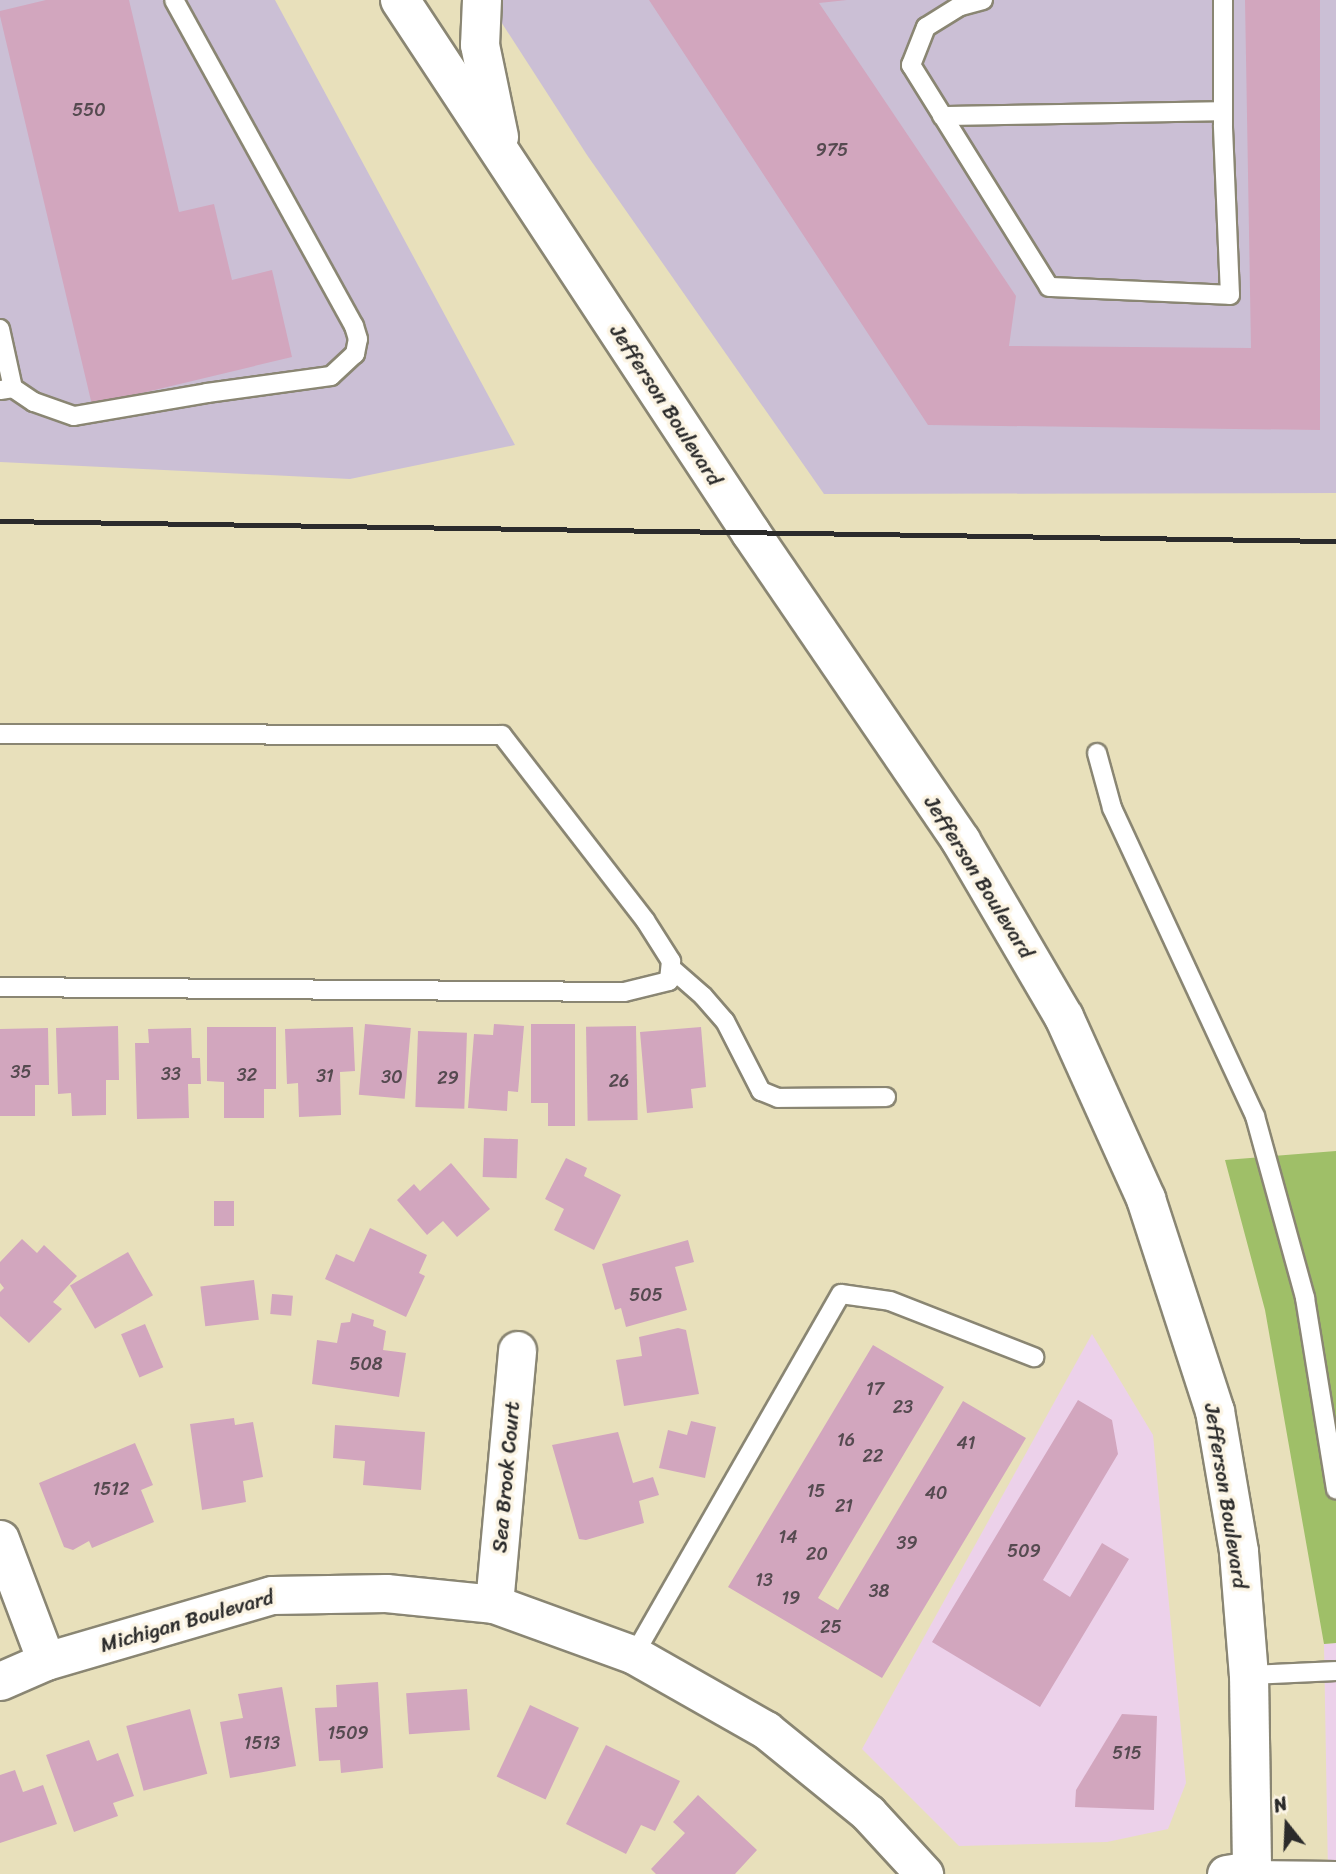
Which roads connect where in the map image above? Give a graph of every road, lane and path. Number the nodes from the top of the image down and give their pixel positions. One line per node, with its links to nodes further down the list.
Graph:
1 (174, 0): 10 (lane)
2 (400, 0): 8 (main road, Jefferson Boulevard)
3 (482, 0): 8 (main road)
4 (983, 0): 7 (lane)
5 (1223, 0): 6 (lane)
6 (1223, 111): 7 (lane); 7 (lane)
7 (942, 116)
8 (504, 159): 24 (main road, Jefferson Boulevard)
9 (0, 329): 10 (lane)
10 (6, 389)
11 (0, 733): 13 (lane)
12 (1097, 753): 18 (lane)
13 (671, 968): 14 (lane); 15 (lane)
14 (0, 987)
15 (886, 1097)
16 (517, 1350): 20 (street, Sea Brook Court)
17 (1034, 1357): 21 (lane)
18 (1336, 1490)
19 (0, 1539): 22 (street)
20 (494, 1604): 21 (street, Michigan Boulevard); 22 (street, Michigan Boulevard)
21 (634, 1656): 28 (street, Michigan Boulevard)
22 (46, 1661): 25 (street, Michigan Boulevard)
23 (1336, 1671): 24 (lane)
24 (1249, 1675): 27 (main road, Jefferson Boulevard)
25 (0, 1681)
26 (1336, 1871): 27 (lane)
27 (1243, 1873)
28 (924, 1874)

